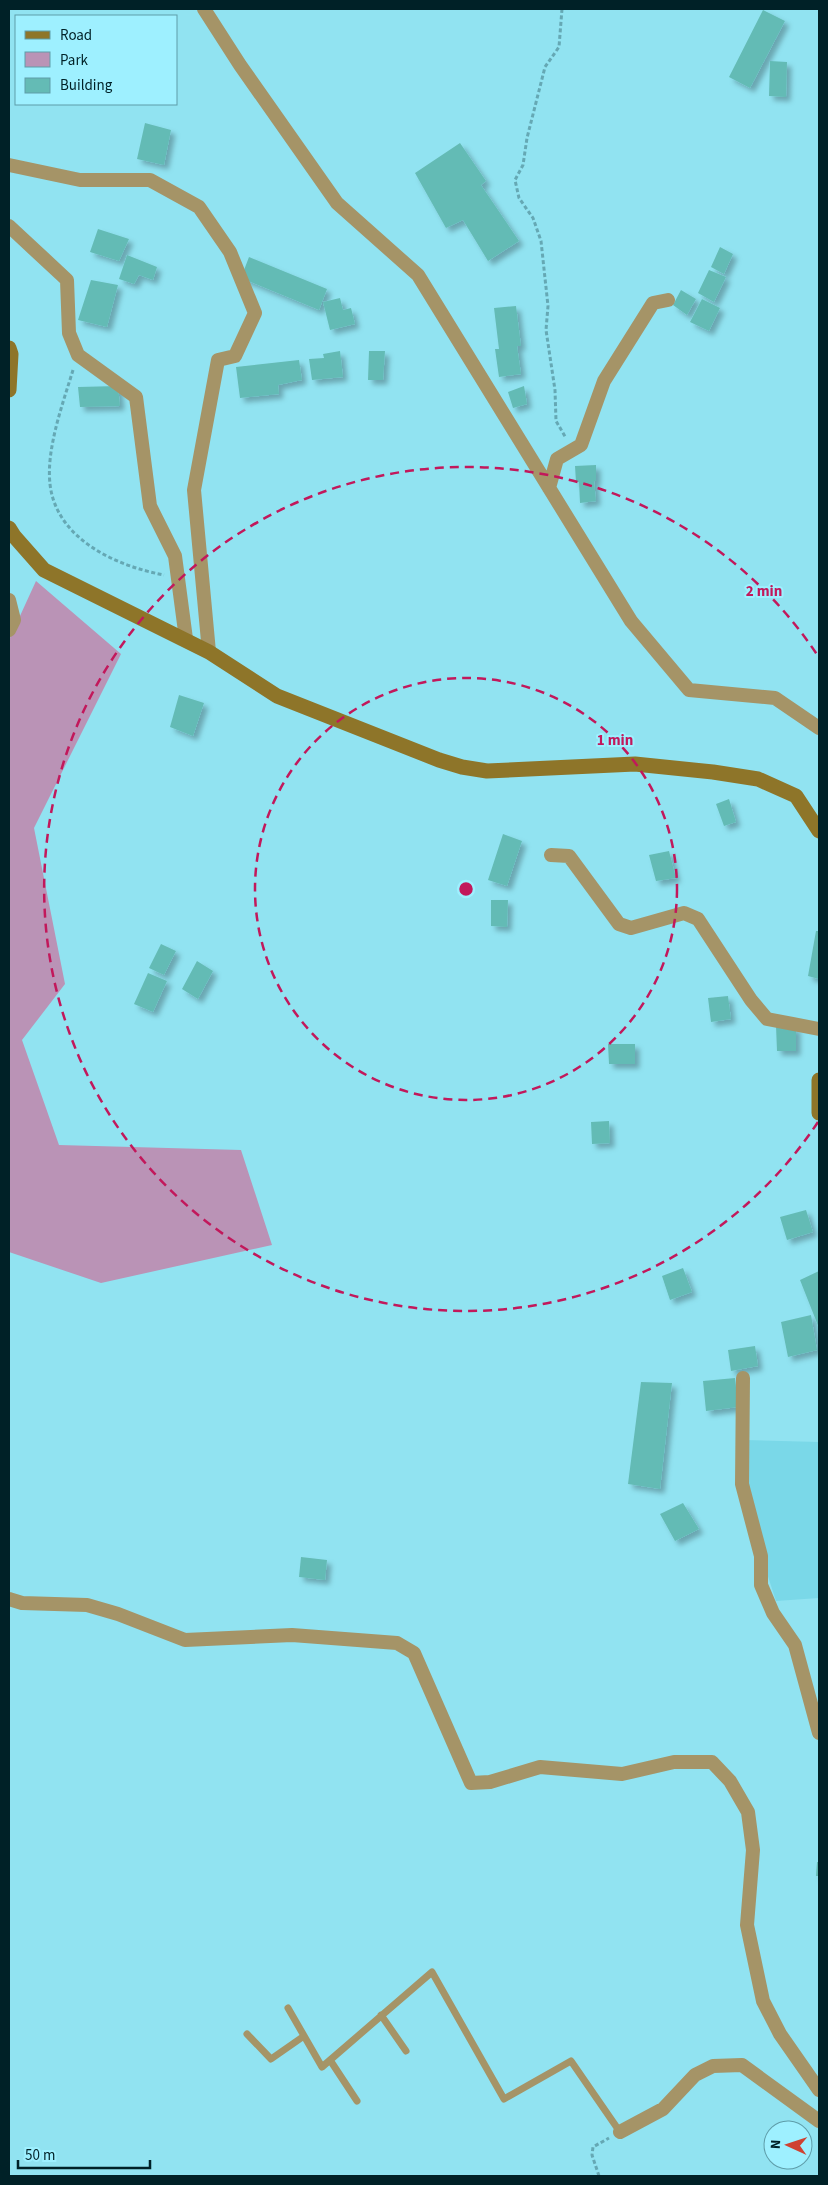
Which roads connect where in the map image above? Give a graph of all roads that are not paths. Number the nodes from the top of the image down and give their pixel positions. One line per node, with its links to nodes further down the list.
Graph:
1 (204, 9): 7 (street)
2 (9, 165): 12 (street)
3 (9, 226): 11 (street)
4 (668, 300): 7 (street)
5 (9, 348): 6 (main road)
6 (9, 390)
7 (549, 488): 13 (street)
8 (9, 528): 11 (main road)
9 (9, 600): 10 (street)
10 (9, 630)
11 (186, 639): 12 (main road)
12 (209, 652): 14 (main road)
13 (819, 728)
14 (819, 831)
15 (551, 855): 16 (street)
16 (819, 1029)
17 (819, 1080): 18 (main road)
18 (819, 1113)
19 (743, 1378): 21 (street)
20 (9, 1599): 28 (street)
21 (819, 1733)
22 (288, 2008): 25 (lane)
23 (382, 2015): 26 (lane); 27 (lane); 31 (lane)
24 (247, 2034): 25 (lane)
25 (304, 2036): 27 (lane)
26 (406, 2051)
27 (330, 2060): 29 (lane)
28 (819, 2090)
29 (357, 2101)
30 (819, 2121): 31 (street)
31 (620, 2132)

